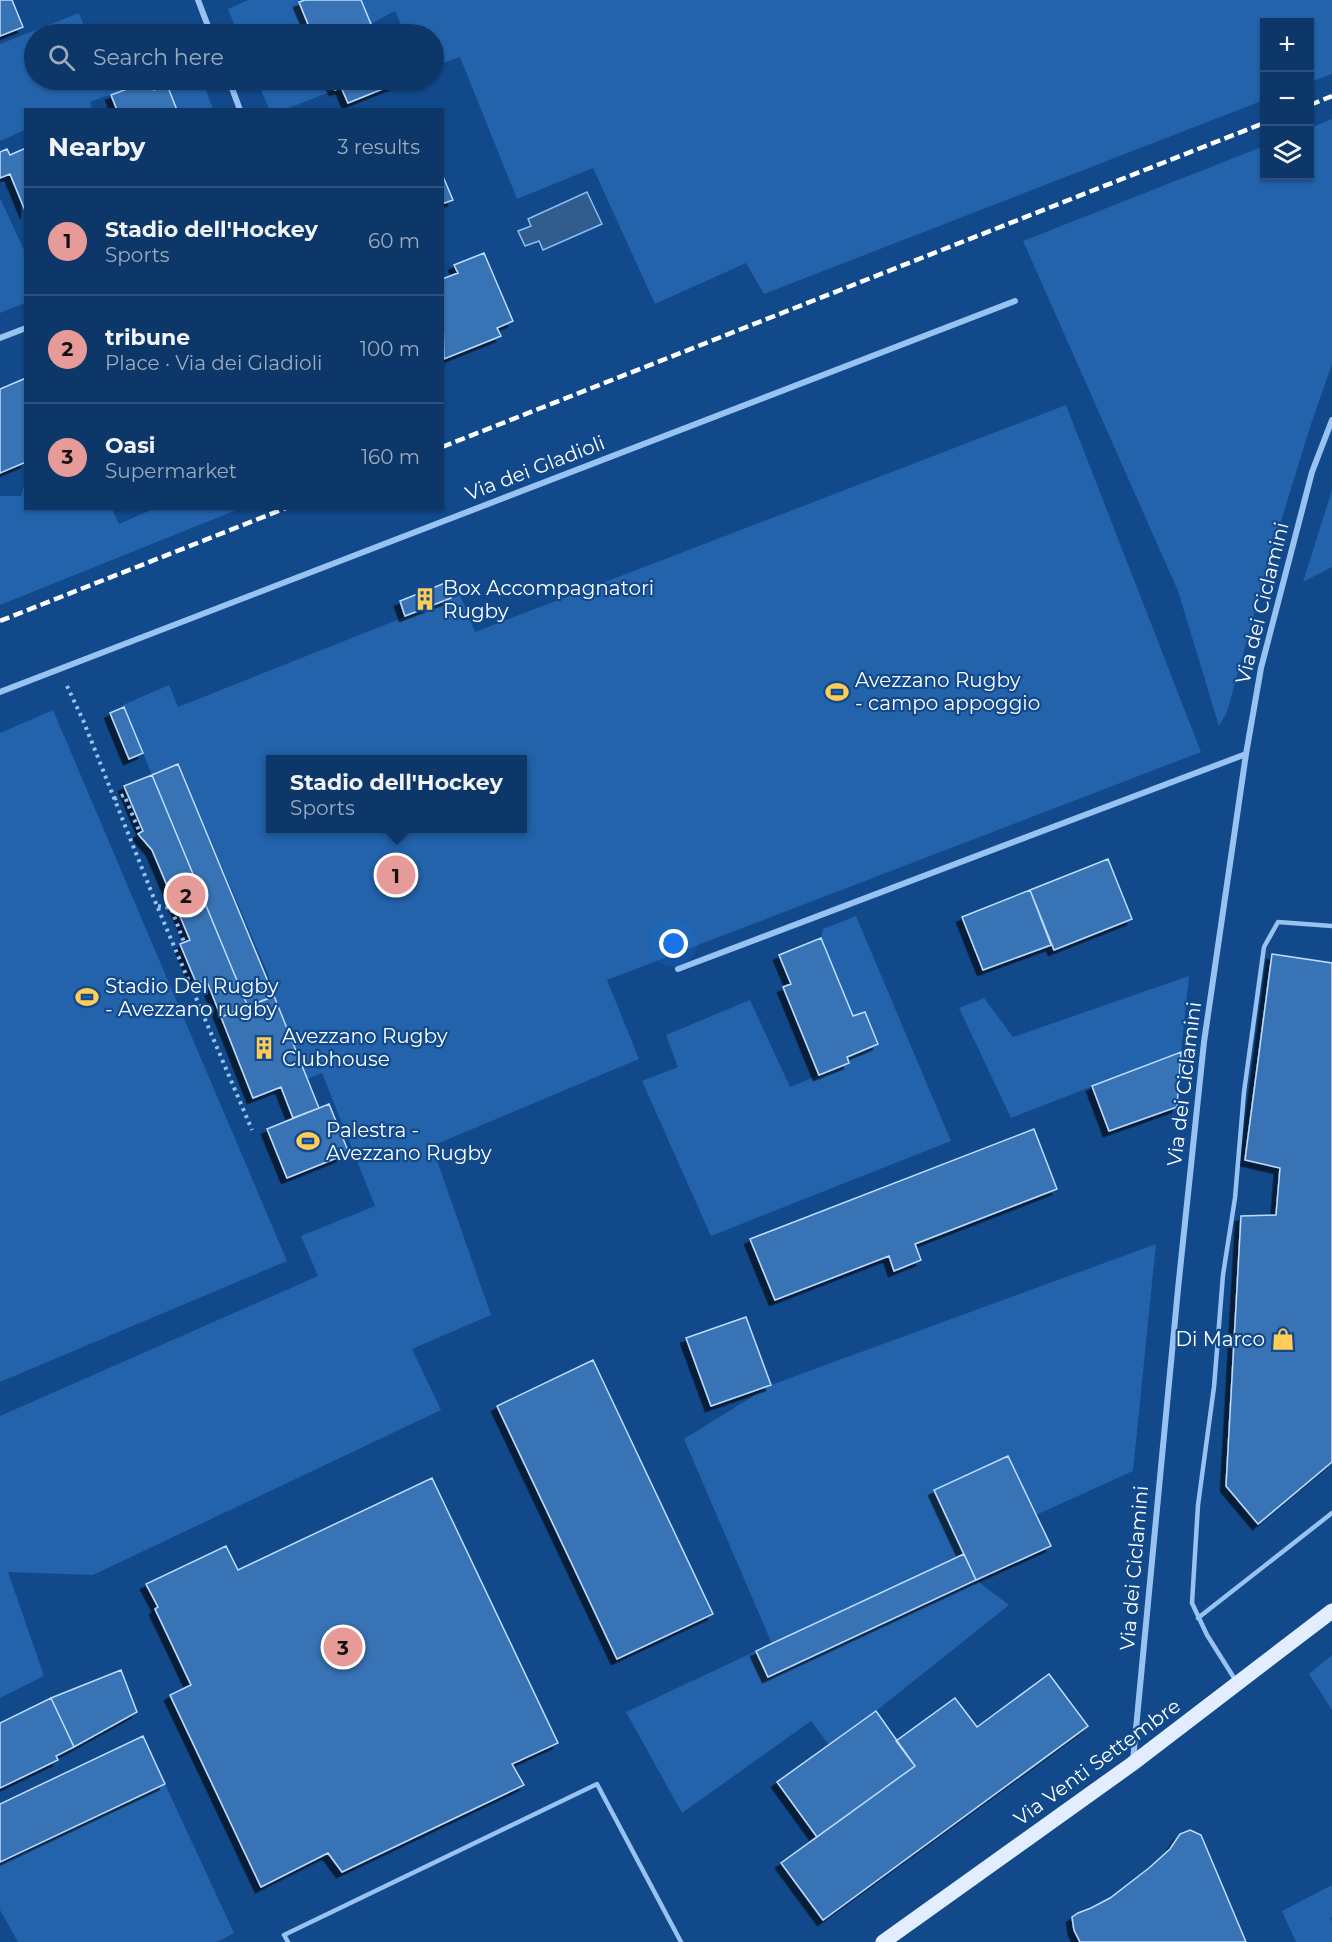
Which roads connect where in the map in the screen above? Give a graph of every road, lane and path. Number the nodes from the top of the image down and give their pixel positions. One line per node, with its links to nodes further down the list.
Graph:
1 (198, 0): 2 (street)
2 (207, 24)
3 (233, 90): 4 (street)
4 (239, 108)
5 (1015, 301): 9 (street, Via dei Gladioli)
6 (24, 329): 7 (street)
7 (0, 338)
8 (1332, 420): 11 (street, Via dei Ciclamini)
9 (59, 669): 10 (street, Via dei Gladioli); 12 (path)
10 (0, 692)
11 (1246, 754): 17 (street); 23 (street, Via dei Ciclamini)
12 (114, 799): 13 (path); 14 (path)
13 (140, 833)
14 (157, 906): 16 (path); 18 (path)
15 (1332, 926): 21 (lane)
16 (184, 942)
17 (678, 969)
18 (252, 1130)
19 (1332, 1513): 21 (lane)
20 (1332, 1611): 22 (main road, Via Venti Settembre)
21 (1198, 1618): 22 (lane)
22 (1237, 1683): 23 (main road, Via Venti Settembre)
23 (1132, 1764): 26 (main road, Via Venti Settembre)
24 (288, 1942): 25 (lane)
25 (681, 1942)
26 (883, 1942)

